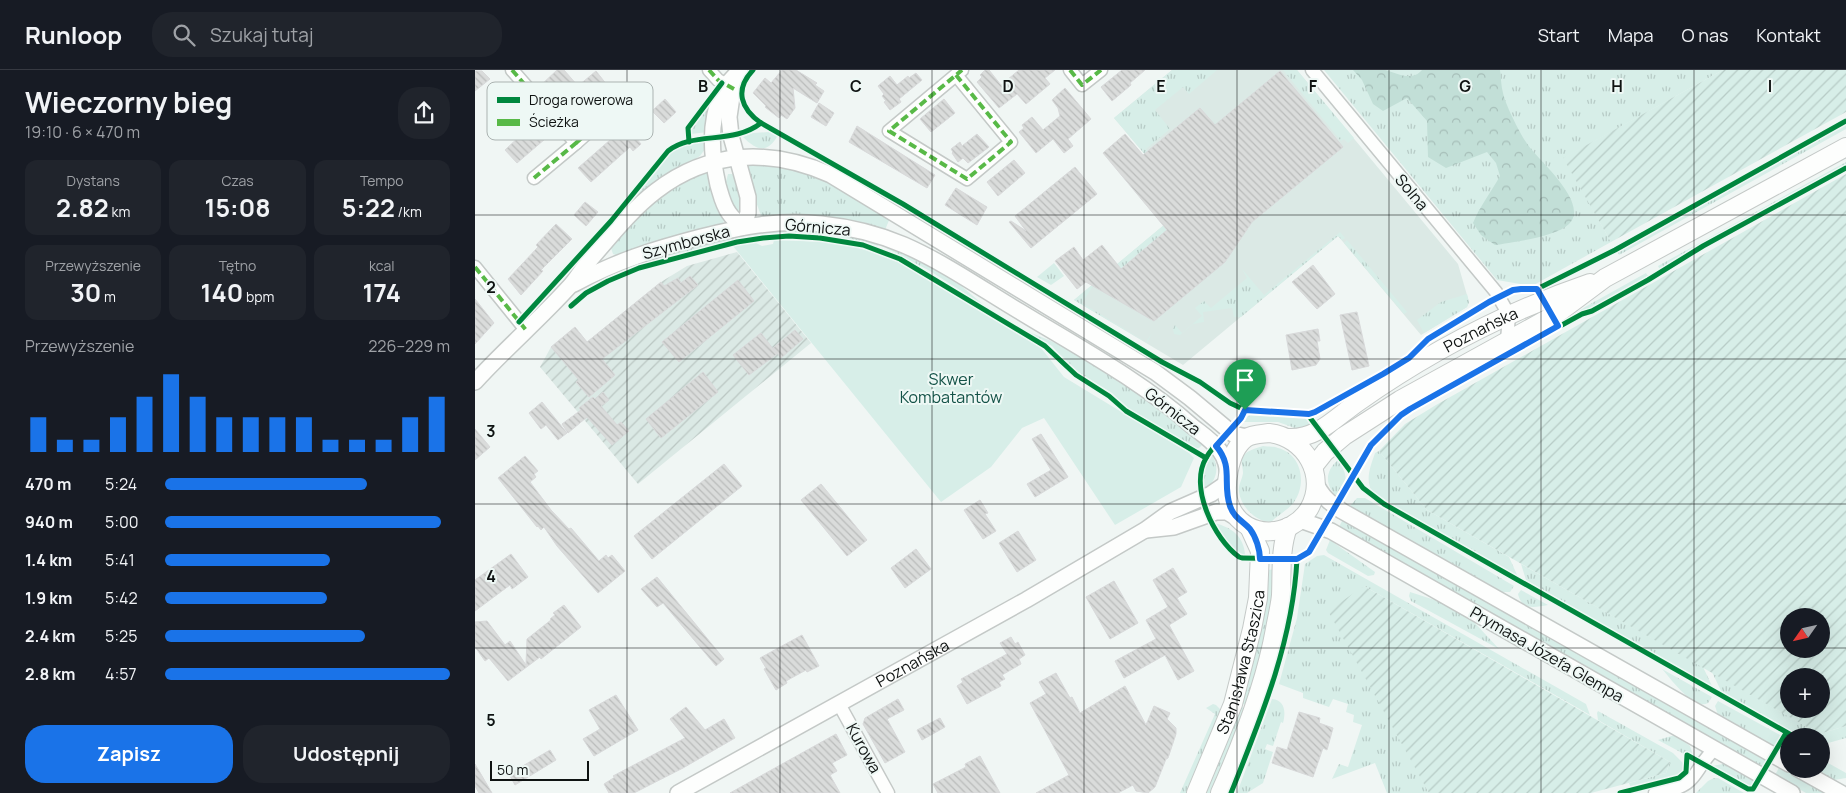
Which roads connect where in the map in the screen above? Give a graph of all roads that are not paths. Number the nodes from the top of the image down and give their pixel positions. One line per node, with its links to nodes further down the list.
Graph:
1 (512, 70): 8 (street)
2 (709, 70): 7 (street)
3 (1070, 70): 4 (street)
4 (1101, 70)
5 (1312, 70): 20 (street, Solna)
6 (959, 72): 6 (street)
7 (733, 80): 13 (street, Szymborska); 14 (street)
8 (523, 82)
9 (573, 140): 11 (street)
10 (579, 140): 11 (street)
11 (576, 143): 15 (street)
12 (1846, 147): 18 (main road, Poznańska)
13 (736, 158): 14 (street, Górnicza); 16 (street, Szymborska); 24 (street, Górnicza)
14 (713, 162): 16 (street); 19 (street, Szymborska)
15 (534, 178)
16 (743, 227): 19 (street, Szymborska); 27 (street, Górnicza)
17 (475, 267): 21 (street)
18 (1605, 278): 20 (main road, Poznańska); 22 (main road, Poznańska)
19 (571, 286): 21 (street, Szymborska)
20 (1509, 315): 22 (street); 25 (main road, Poznańska)
21 (526, 330): 23 (street, Szymborska)
22 (1507, 341): 26 (main road, Poznańska)
23 (475, 382)
24 (1247, 437): 25 (main road); 27 (main road)
25 (1289, 438): 26 (main road)
26 (1314, 474): 28 (main road); 33 (street, Prymasa Józefa Glempa)
27 (1228, 479): 29 (main road); 30 (street, Poznańska)
28 (1294, 523): 29 (main road); 32 (street, Prymasa Józefa Glempa); 38 (main road, Stanisława Staszica)
29 (1244, 524): 30 (street, Poznańska); 37 (main road, Stanisława Staszica)
30 (1145, 530): 31 (street, Poznańska)
31 (839, 704): 35 (street, Poznańska); 36 (street, Kurowa)
32 (1715, 749): 39 (street); 40 (street, Prymasa Józefa Glempa)
33 (1780, 759)
34 (1814, 778): 41 (street)
35 (678, 793)
36 (888, 793)
37 (1196, 793)
38 (1220, 793)
39 (1655, 793)
40 (1792, 793)
41 (1841, 793)

